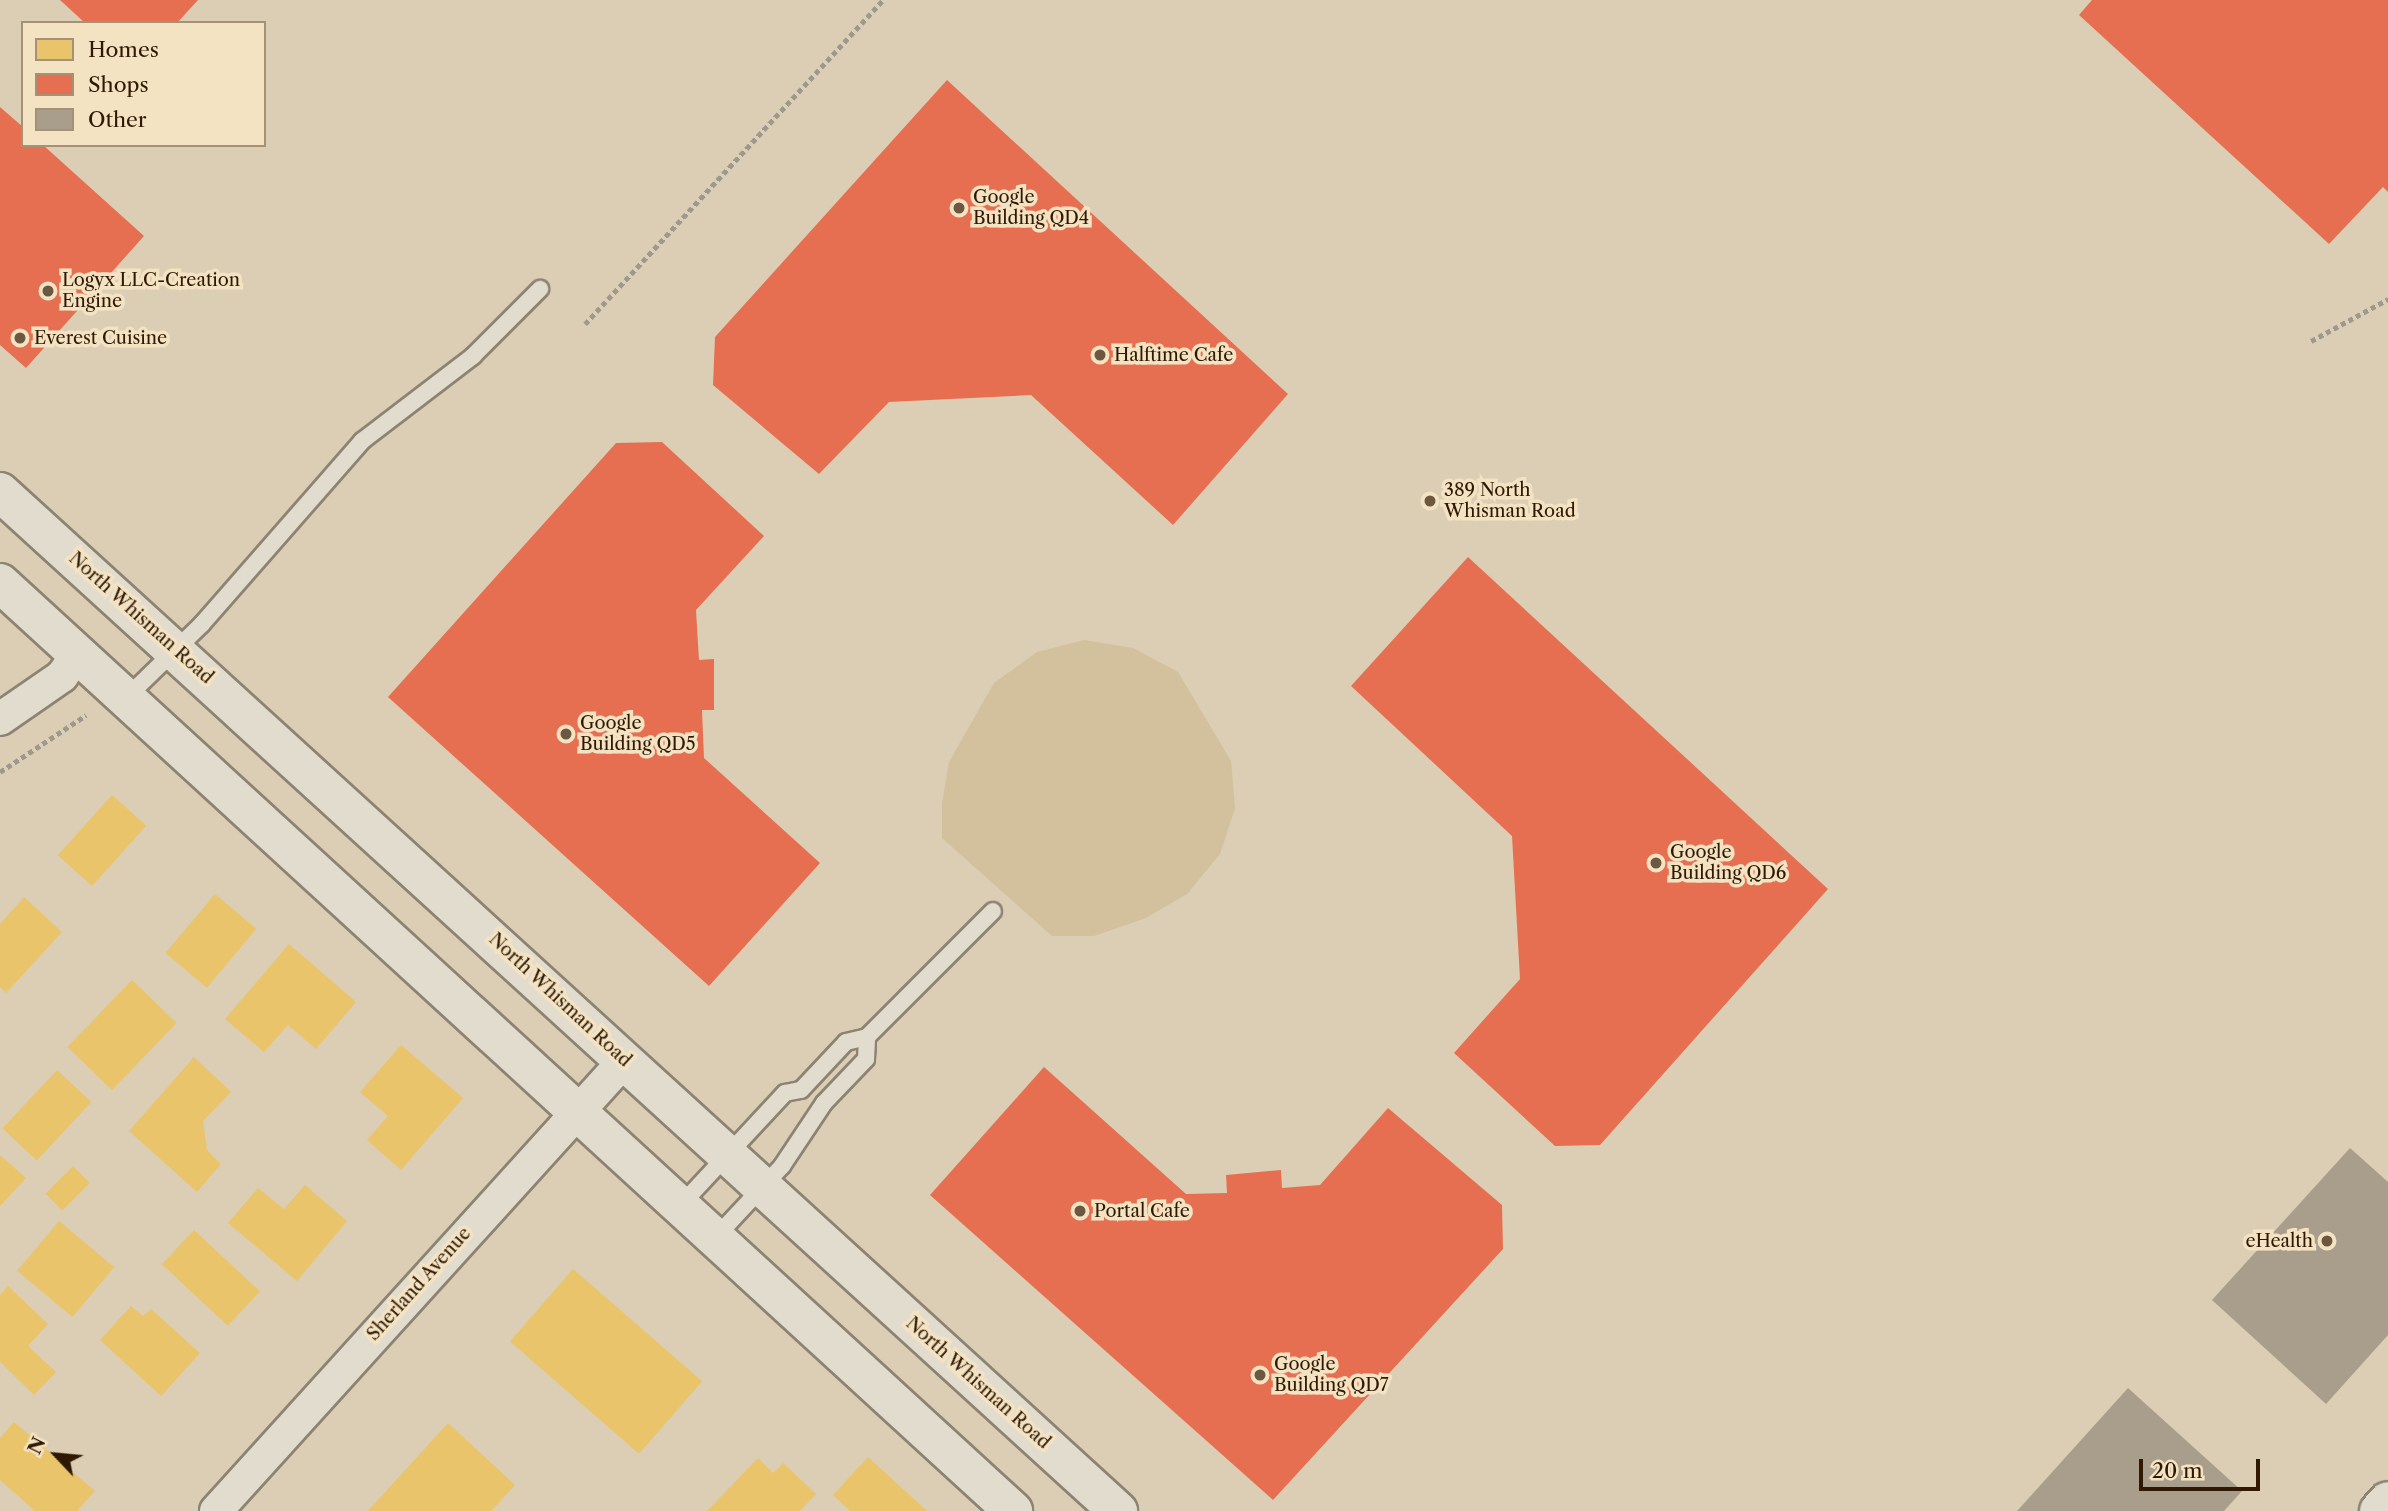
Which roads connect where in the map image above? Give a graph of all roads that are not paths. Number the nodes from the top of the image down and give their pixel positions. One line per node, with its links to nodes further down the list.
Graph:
1 (540, 289): 4 (lane)
2 (0, 492): 4 (main road, North Whisman Road)
3 (0, 583): 5 (main road)
4 (176, 650): 6 (lane); 10 (main road, North Whisman Road)
5 (77, 655): 6 (main road); 7 (street)
6 (125, 699): 11 (main road)
7 (0, 719)
8 (993, 911): 9 (lane)
9 (867, 1037): 12 (lane); 13 (lane)
10 (625, 1060): 11 (street, Sherland Avenue); 12 (main road, North Whisman Road)
11 (576, 1113): 14 (main road); 17 (street, Sherland Avenue)
12 (727, 1154): 13 (main road, North Whisman Road); 14 (lane)
13 (763, 1186): 15 (lane); 19 (main road, North Whisman Road)
14 (679, 1208): 15 (main road)
15 (714, 1239): 18 (main road)
16 (2388, 1501): 20 (main road)
17 (216, 1511)
18 (1013, 1511)
19 (1118, 1511)
20 (2379, 1511)

